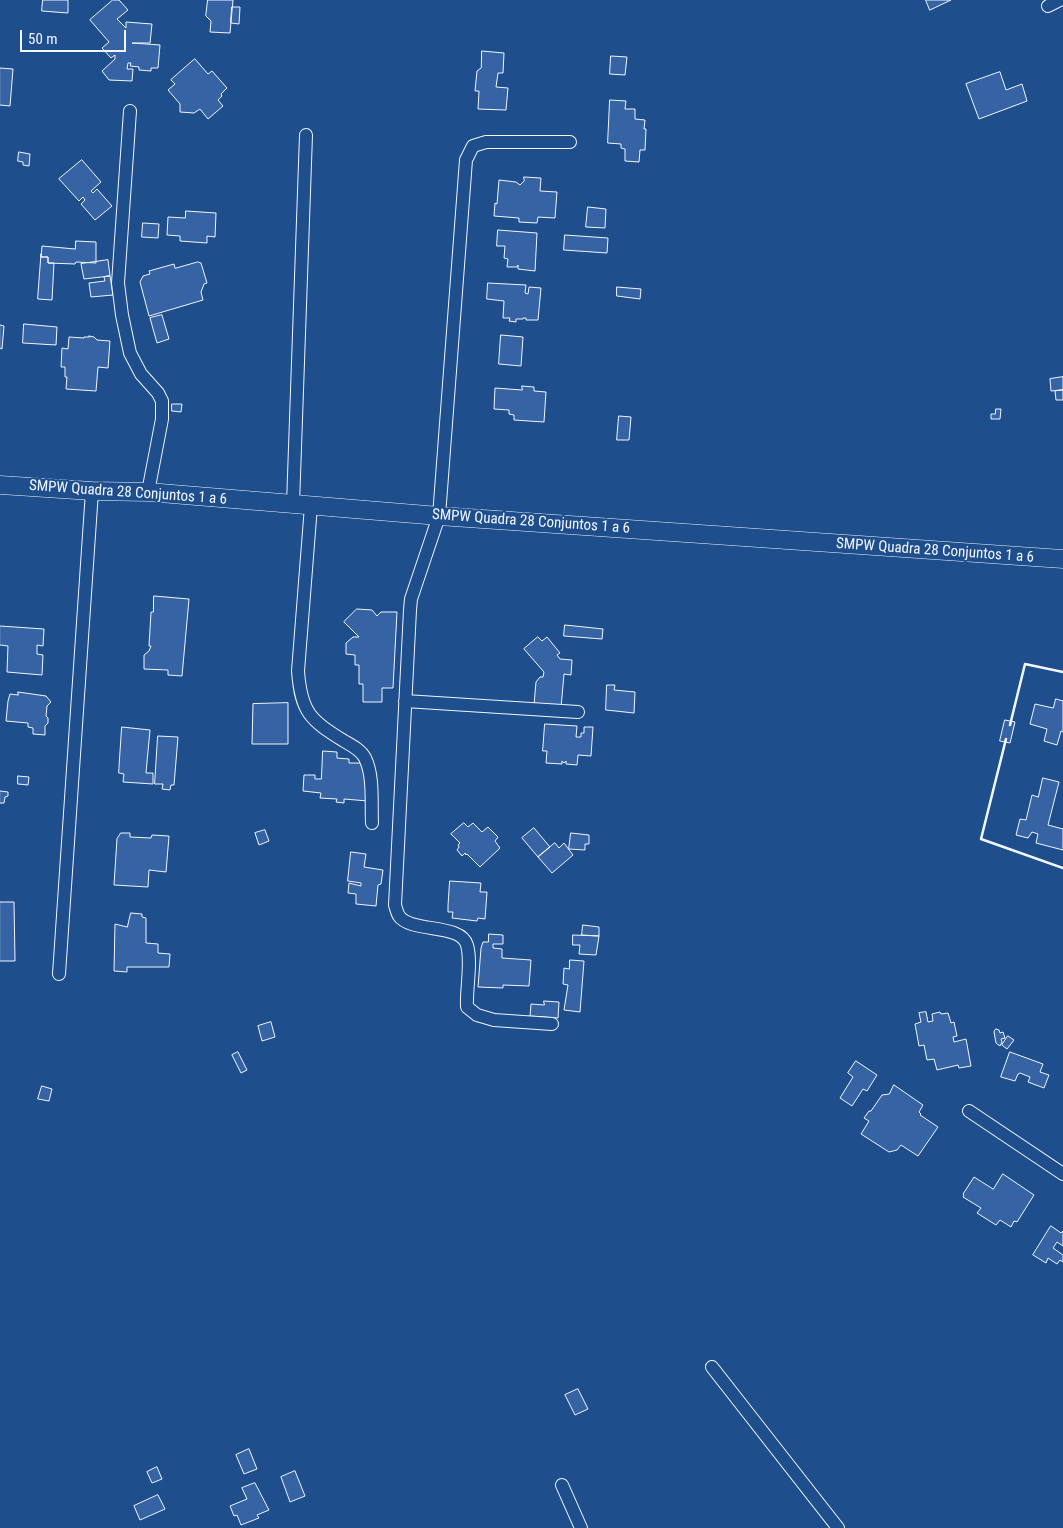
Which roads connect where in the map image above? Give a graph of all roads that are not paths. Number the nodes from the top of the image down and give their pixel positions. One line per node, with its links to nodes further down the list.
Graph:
1 (1060, 0): 2 (street)
2 (1048, 6)
3 (130, 112): 8 (street)
4 (306, 135): 9 (street)
5 (570, 142): 10 (street)
6 (0, 484): 7 (street, SMPW Quadra 28 Conjuntos 1 a 6)
7 (92, 491): 8 (street, SMPW Quadra 28 Conjuntos 1 a 6); 15 (street)
8 (148, 492): 9 (street, SMPW Quadra 28 Conjuntos 1 a 6)
9 (302, 505): 10 (street, SMPW Quadra 28 Conjuntos 1 a 6); 14 (street)
10 (439, 516): 11 (street, SMPW Quadra 28 Conjuntos 1 a 6); 12 (street)
11 (1063, 559)
12 (405, 701): 13 (street); 16 (street)
13 (578, 712)
14 (372, 823)
15 (59, 974)
16 (552, 1024)
17 (969, 1111): 18 (street)
18 (1063, 1174)
19 (712, 1367): 22 (street)
20 (562, 1485): 21 (street)
21 (581, 1528)
22 (838, 1528)

